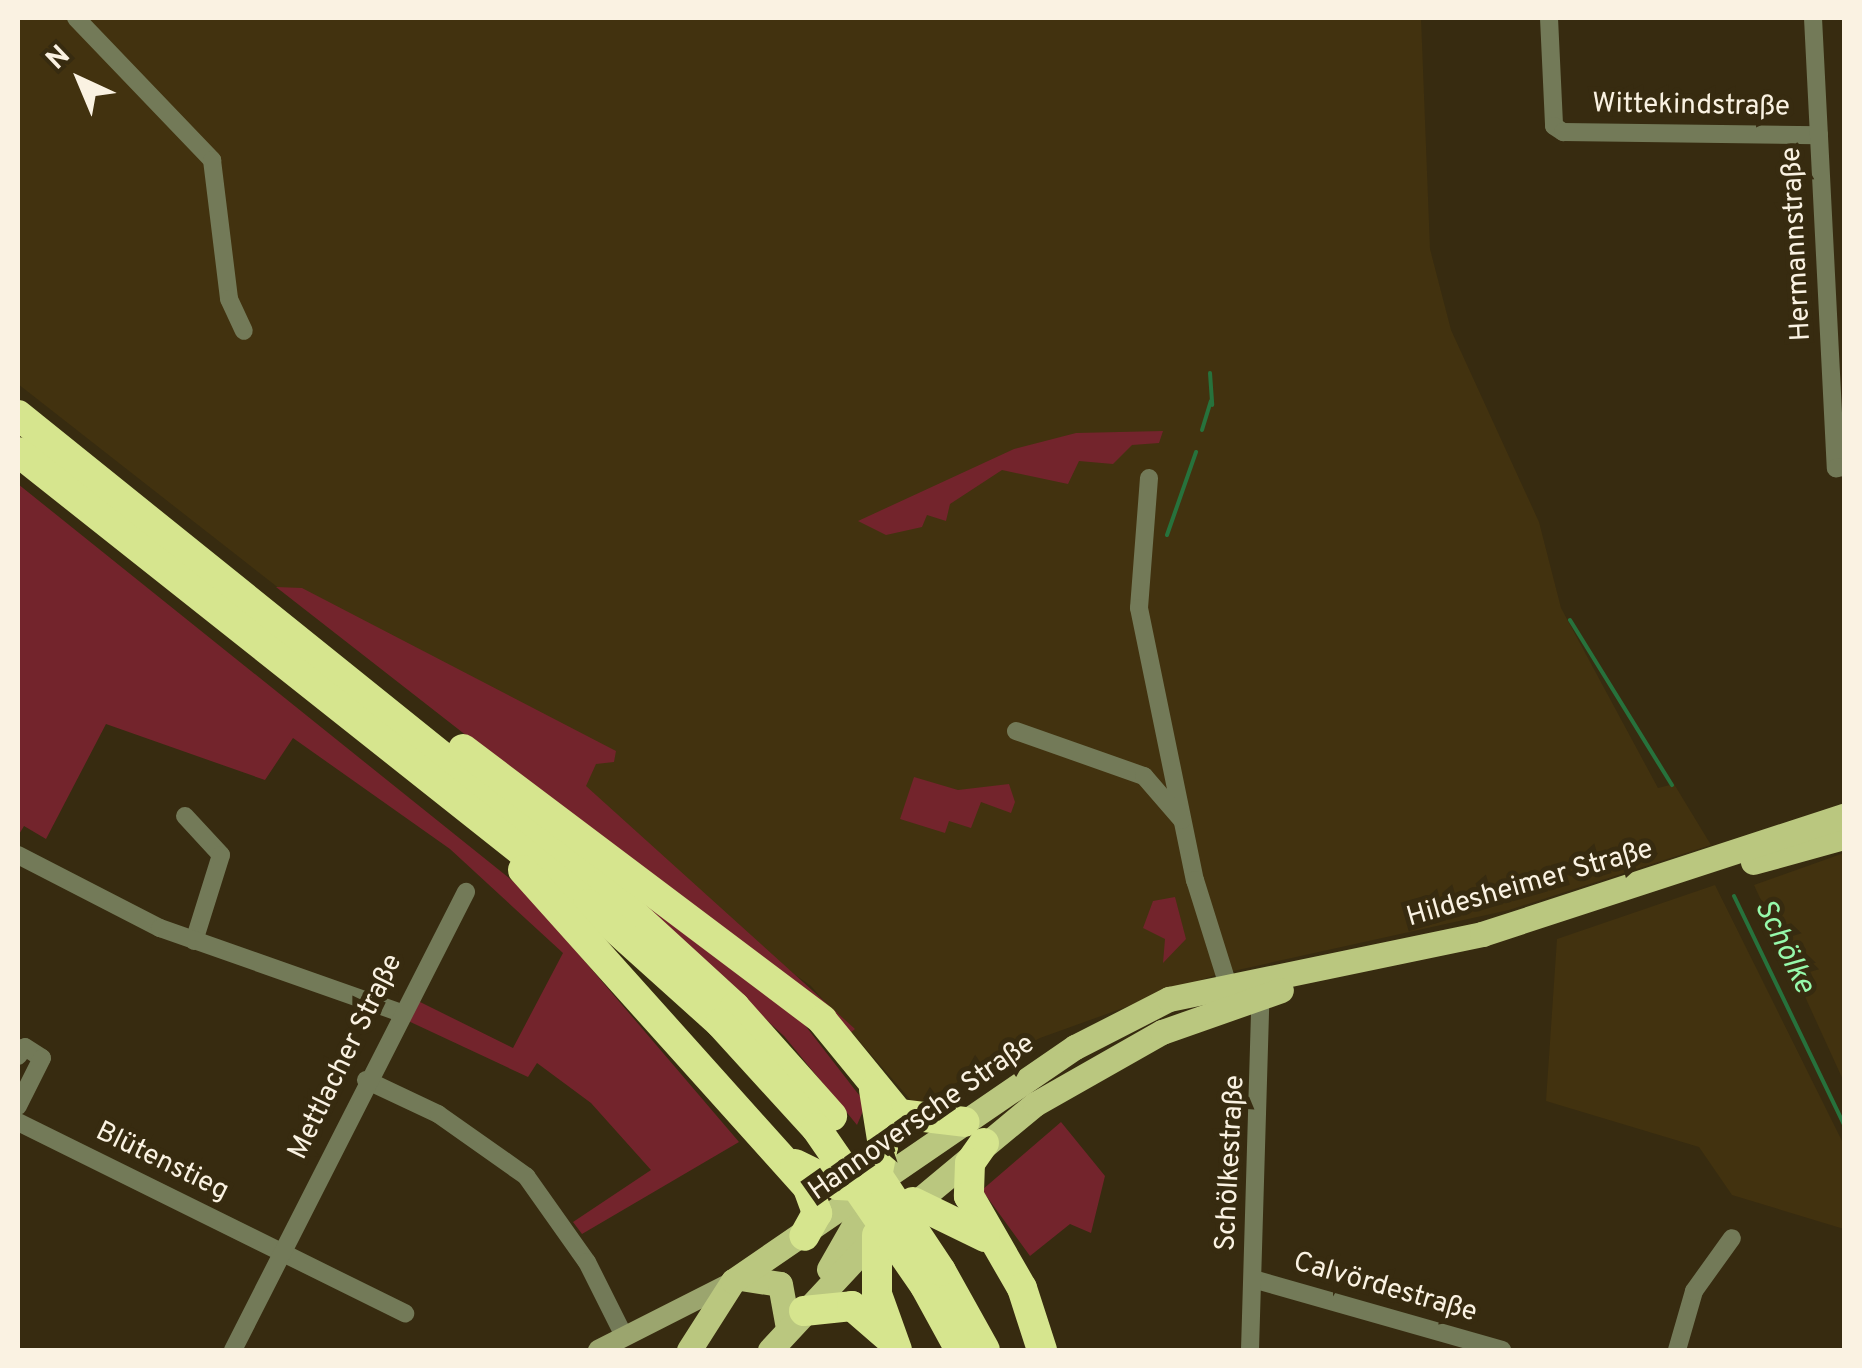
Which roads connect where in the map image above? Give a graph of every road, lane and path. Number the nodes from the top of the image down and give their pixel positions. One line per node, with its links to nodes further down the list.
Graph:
1 (76, 18): 5 (street)
2 (1549, 18): 4 (street, Wittekindstraße)
3 (1813, 18): 4 (street, Hermannstraße)
4 (1819, 135): 8 (street, Hermannstraße)
5 (244, 332)
6 (18, 415): 10 (highway)
7 (18, 452): 12 (highway)
8 (1840, 468)
9 (1149, 478): 15 (street)
10 (235, 590): 24 (highway); 28 (highway)
11 (1016, 731): 15 (street)
12 (470, 809): 28 (highway); 30 (highway)
13 (185, 816): 19 (street)
14 (1844, 816): 20 (main road, Hildesheimer Straße)
15 (1186, 824): 21 (street)
16 (1844, 836): 20 (main road, Hildesheimer Straße)
17 (18, 855): 19 (street)
18 (466, 892): 22 (street, Mettlacher Straße)
19 (194, 941): 22 (street)
20 (1260, 987): 21 (main road, Hildesheimer Straße); 37 (street, Schölkestraße)
21 (1230, 993): 29 (main road, Hannoversche Straße)
22 (398, 1012): 25 (street, Mettlacher Straße)
23 (18, 1056): 26 (street)
24 (870, 1078): 29 (highway); 31 (highway)
25 (366, 1080): 34 (street, Mettlacher Straße); 41 (street)
26 (18, 1106)
27 (18, 1122): 34 (street, Blütenstieg)
28 (824, 1122): 36 (highway, bridge)
29 (973, 1139): 31 (main road, Hannoversche Straße); 35 (highway)
30 (773, 1151): 31 (highway); 32 (highway)
31 (888, 1203): 32 (main road, Hannoversche Straße); 35 (highway); 40 (main road); 42 (highway)
32 (811, 1232): 38 (main road, Hannoversche Straße)
33 (1732, 1238): 51 (street)
34 (282, 1251): 39 (street); 43 (street, Mettlacher Straße)
35 (1012, 1270): 48 (highway)
36 (933, 1279): 46 (highway); 47 (highway)
37 (1253, 1279): 49 (street, Schölkestraße); 50 (street, Calvördestraße)
38 (736, 1280): 40 (main road); 41 (street); 45 (main road, Hannoversche Straße)
39 (406, 1313)
40 (785, 1332): 42 (highway)
41 (624, 1336): 44 (street)
42 (896, 1349)
43 (233, 1350)
44 (598, 1350)
45 (688, 1350)
46 (960, 1350)
47 (985, 1350)
48 (1042, 1350)
49 (1250, 1350)
50 (1502, 1350)
51 (1678, 1350)

